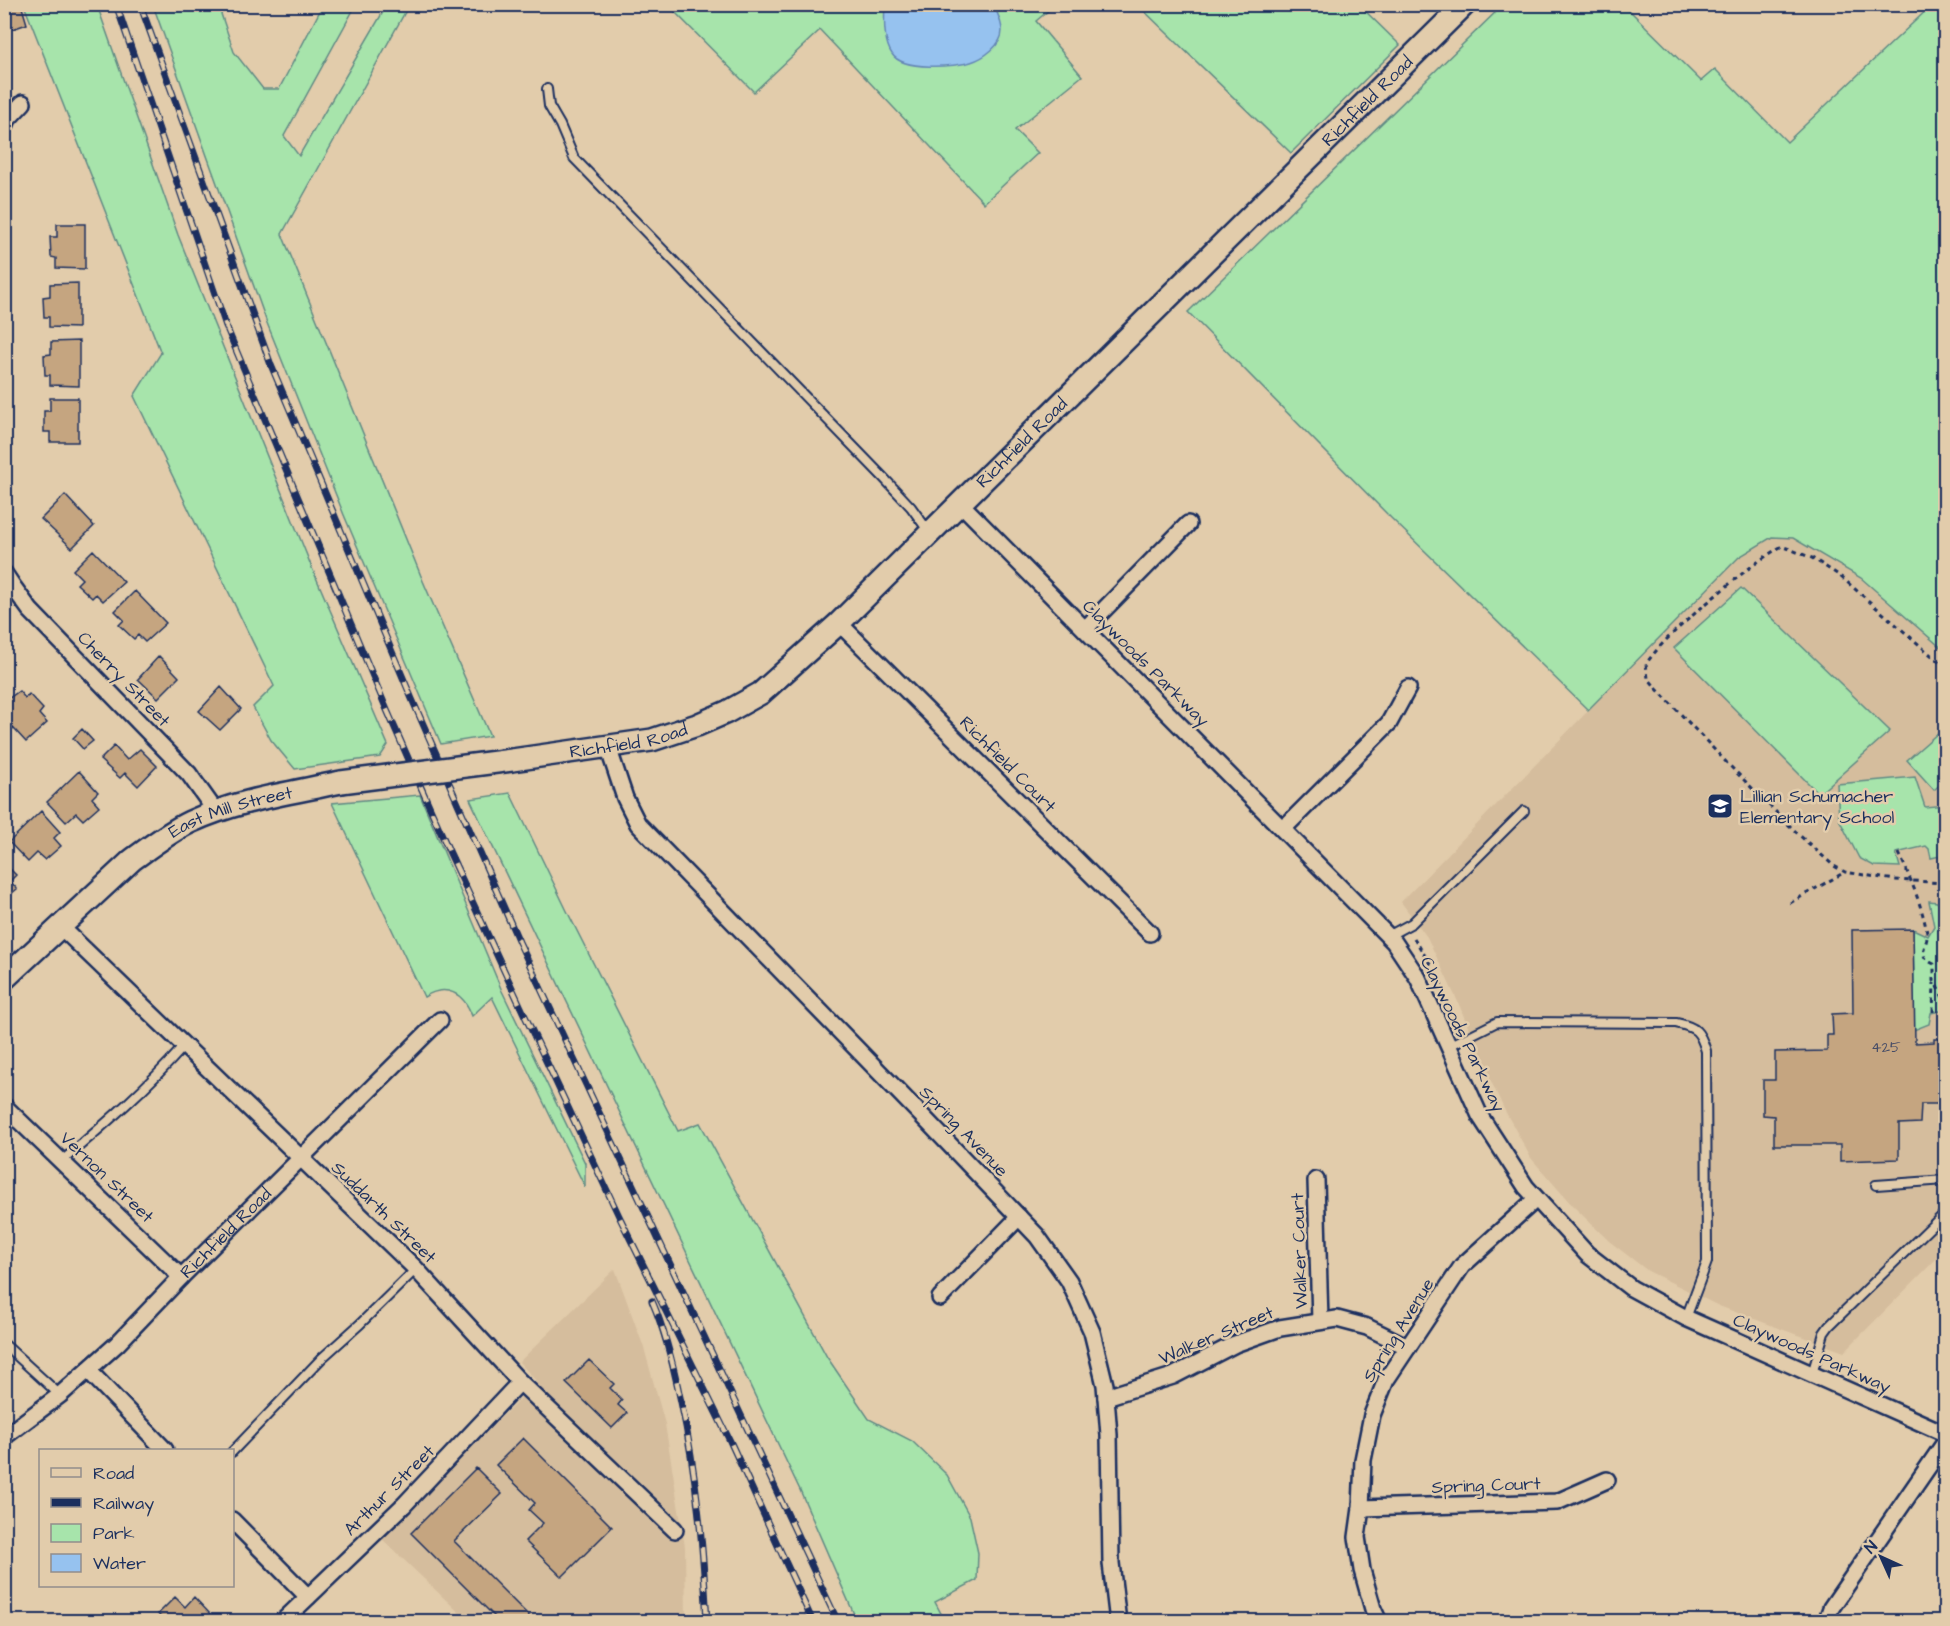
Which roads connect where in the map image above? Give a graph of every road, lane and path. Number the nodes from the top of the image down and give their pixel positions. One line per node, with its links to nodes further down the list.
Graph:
1 (1466, 4): 5 (street, Richfield Road)
2 (547, 89): 7 (lane)
3 (23, 103): 4 (street)
4 (4, 129)
5 (960, 503): 7 (street, Richfield Road); 10 (street, Claywoods Parkway)
6 (1188, 524): 10 (street)
7 (929, 534): 9 (street, Richfield Road)
8 (4, 573): 15 (street, Cherry Street)
9 (839, 623): 13 (street, Richfield Road); 24 (street, Richfield Court)
10 (1085, 629): 17 (street, Claywoods Parkway)
11 (1946, 668): 19 (path)
12 (1408, 688): 17 (street)
13 (608, 747): 14 (street, Richfield Road); 41 (street, Spring Avenue)
14 (512, 760): 15 (street, East Mill Street, bridge)
15 (216, 812): 23 (street, East Mill Street)
16 (1524, 812): 25 (lane)
17 (1283, 829): 25 (street, Claywoods Parkway)
18 (1899, 852): 20 (path)
19 (1845, 872): 20 (path); 22 (path)
20 (1911, 881): 21 (path); 27 (path)
21 (1946, 883)
22 (1790, 903)
23 (61, 927): 26 (street, East Mill Street); 31 (street, Suddarth Street)
24 (1150, 933)
25 (1388, 936): 32 (street, Claywoods Parkway)
26 (4, 979)
27 (1934, 981): 28 (path); 29 (path)
28 (1946, 1003)
29 (1933, 1012)
30 (440, 1020): 34 (street, Richfield Road)
31 (184, 1046): 34 (street, Suddarth Street); 35 (lane)
32 (1449, 1046): 39 (street, Claywoods Parkway); 45 (lane)
33 (4, 1106): 35 (street, Vernon Street)
34 (301, 1159): 42 (street, Suddarth Street); 43 (street, Richfield Road)
35 (62, 1161): 43 (street, Vernon Street)
36 (1316, 1180): 46 (street, Walker Court)
37 (1946, 1180): 38 (lane)
38 (1875, 1185)
39 (1536, 1199): 45 (street, Claywoods Parkway); 48 (street, Spring Avenue)
40 (1946, 1212): 50 (lane)
41 (1019, 1217): 44 (street); 53 (street, Spring Avenue)
42 (416, 1269): 51 (street, Suddarth Street); 58 (lane)
43 (181, 1277): 49 (street, Richfield Road)
44 (940, 1298)
45 (1686, 1317): 50 (street, Claywoods Parkway)
46 (1320, 1321): 48 (street, Walker Street); 53 (street, Walker Street)
47 (4, 1344): 52 (lane)
48 (1408, 1347): 60 (street, Spring Avenue)
49 (88, 1370): 52 (street, Richfield Road); 57 (street)
50 (1812, 1374): 54 (street, Claywoods Parkway)
51 (520, 1382): 62 (street, Suddarth Street); 63 (street, Arthur Street)
52 (60, 1395): 55 (street, Richfield Road)
53 (1106, 1397): 65 (street, Spring Avenue)
54 (1946, 1434)
55 (4, 1437)
56 (1946, 1441): 67 (street)
57 (164, 1449)
58 (234, 1450)
59 (1607, 1480): 60 (street, Spring Court)
60 (1361, 1508): 66 (street, Spring Avenue)
61 (234, 1522): 63 (street)
62 (675, 1530)
63 (308, 1597): 64 (street, Arthur Street)
64 (282, 1622)
65 (1118, 1622)
66 (1379, 1622)
67 (1826, 1622)

